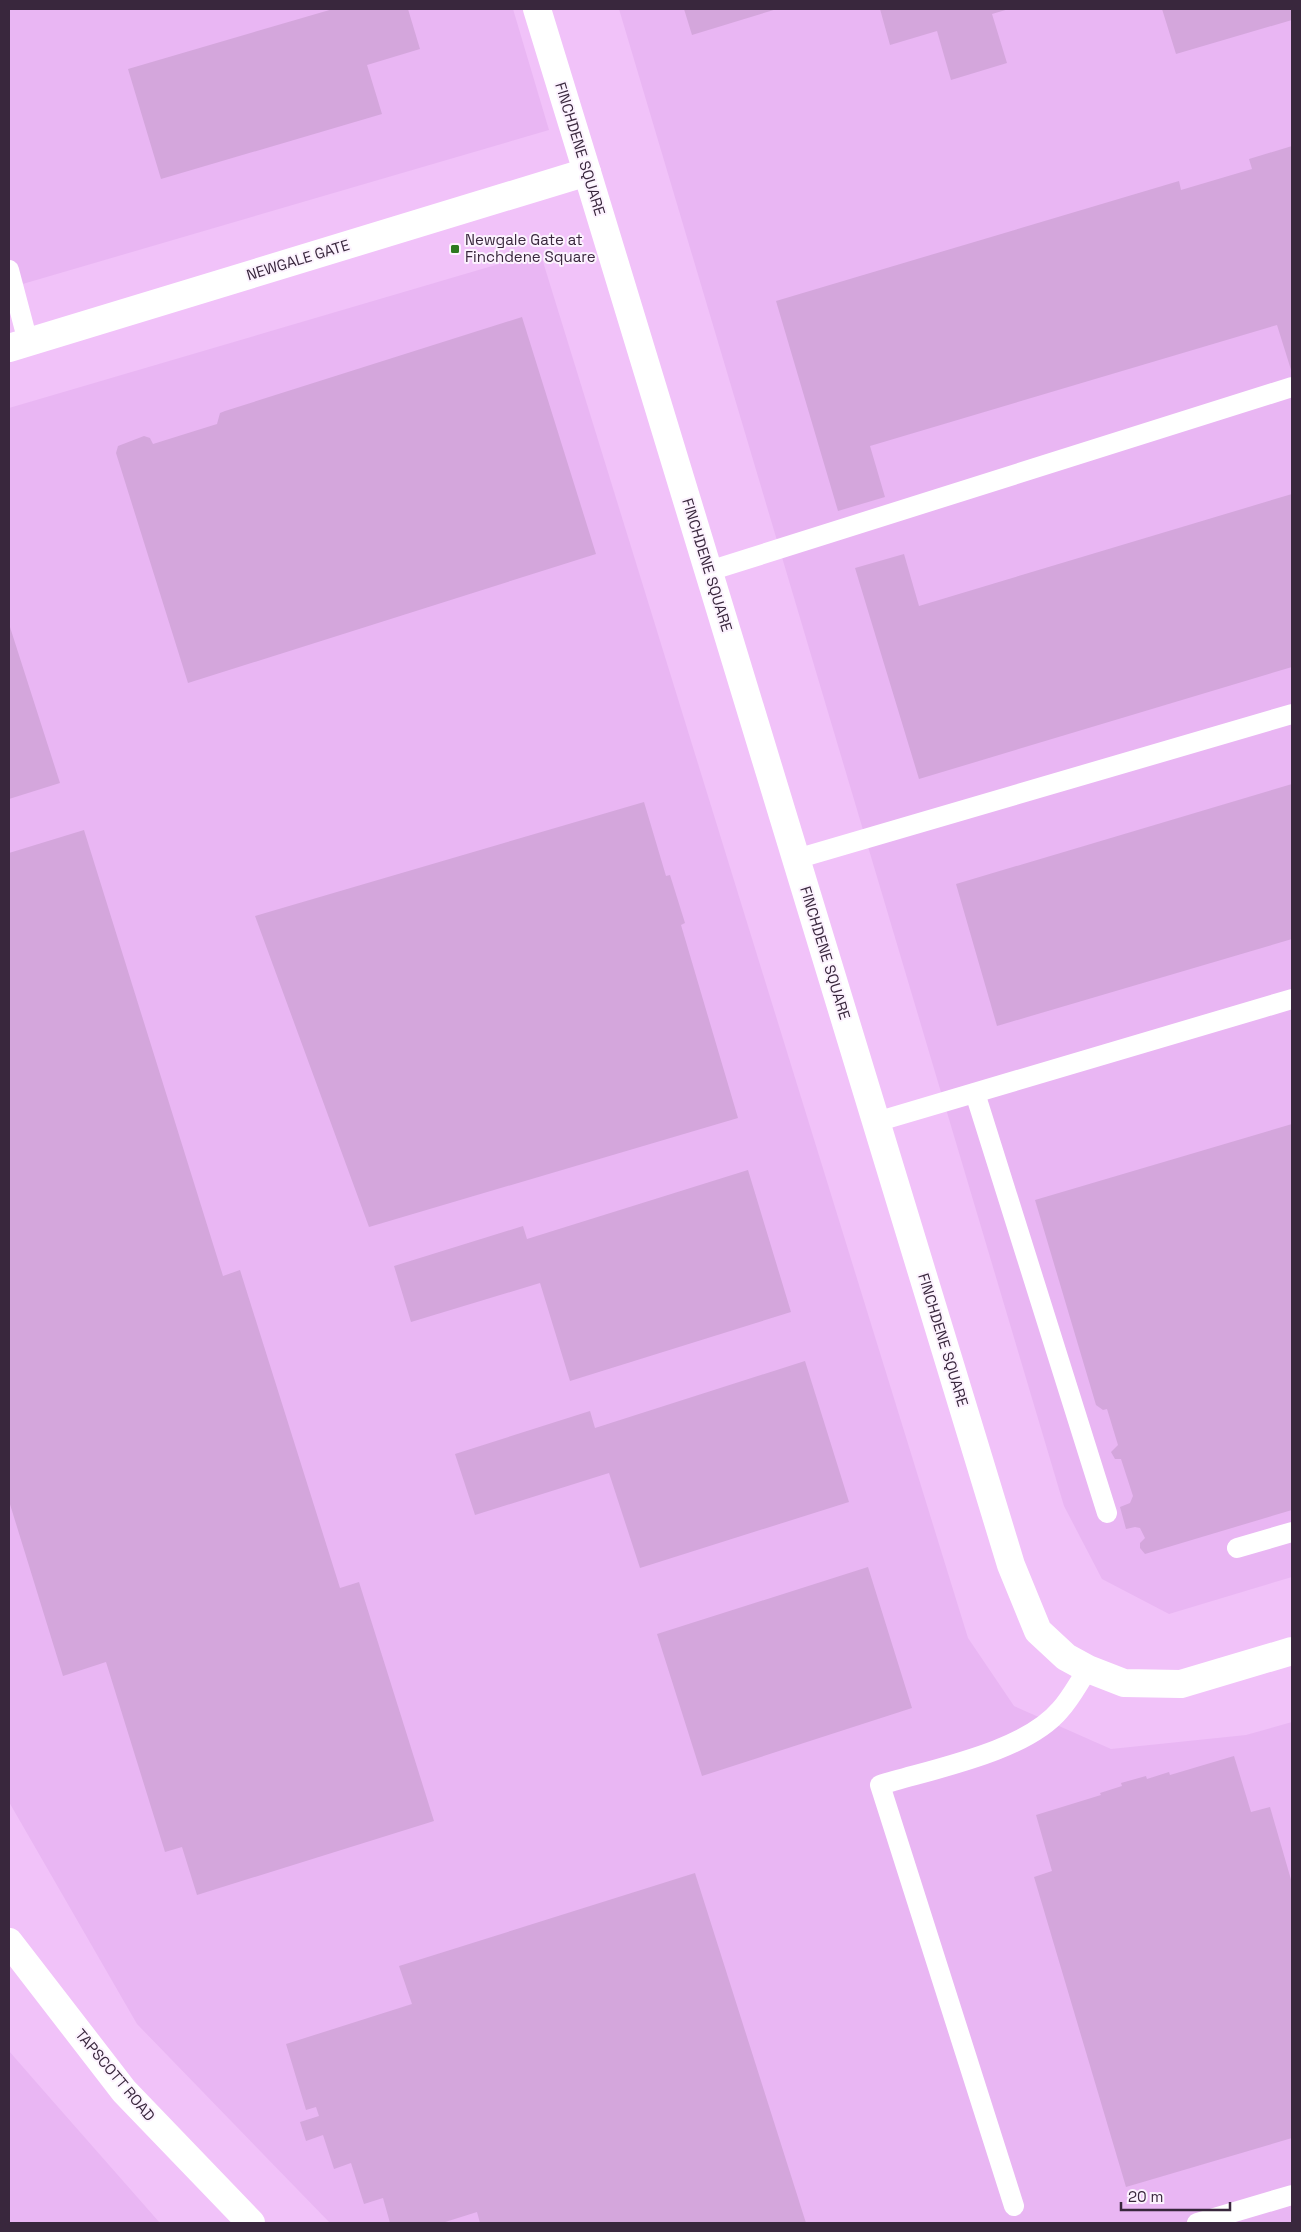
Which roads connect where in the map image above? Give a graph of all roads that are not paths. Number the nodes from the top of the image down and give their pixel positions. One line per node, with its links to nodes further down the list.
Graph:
1 (538, 9): 2 (street, FINCHDENE SQUARE)
2 (587, 172): 4 (street, NEWGALE GATE); 6 (street, FINCHDENE SQUARE)
3 (9, 270): 4 (lane)
4 (18, 345)
5 (1292, 387): 6 (lane)
6 (709, 572): 8 (street, FINCHDENE SQUARE)
7 (1292, 714): 8 (lane)
8 (796, 858): 11 (street, FINCHDENE SQUARE)
9 (1292, 999): 10 (lane)
10 (975, 1093): 11 (lane); 12 (lane)
11 (876, 1122): 16 (street, FINCHDENE SQUARE)
12 (1107, 1513)
13 (1292, 1532): 14 (lane)
14 (1237, 1548)
15 (1292, 1651): 16 (street, FINCHDENE SQUARE)
16 (1088, 1669): 19 (lane)
17 (9, 1942): 20 (street, TAPSCOTT ROAD)
18 (1292, 2195): 21 (lane)
19 (1014, 2206)
20 (252, 2223)
21 (1197, 2223)

